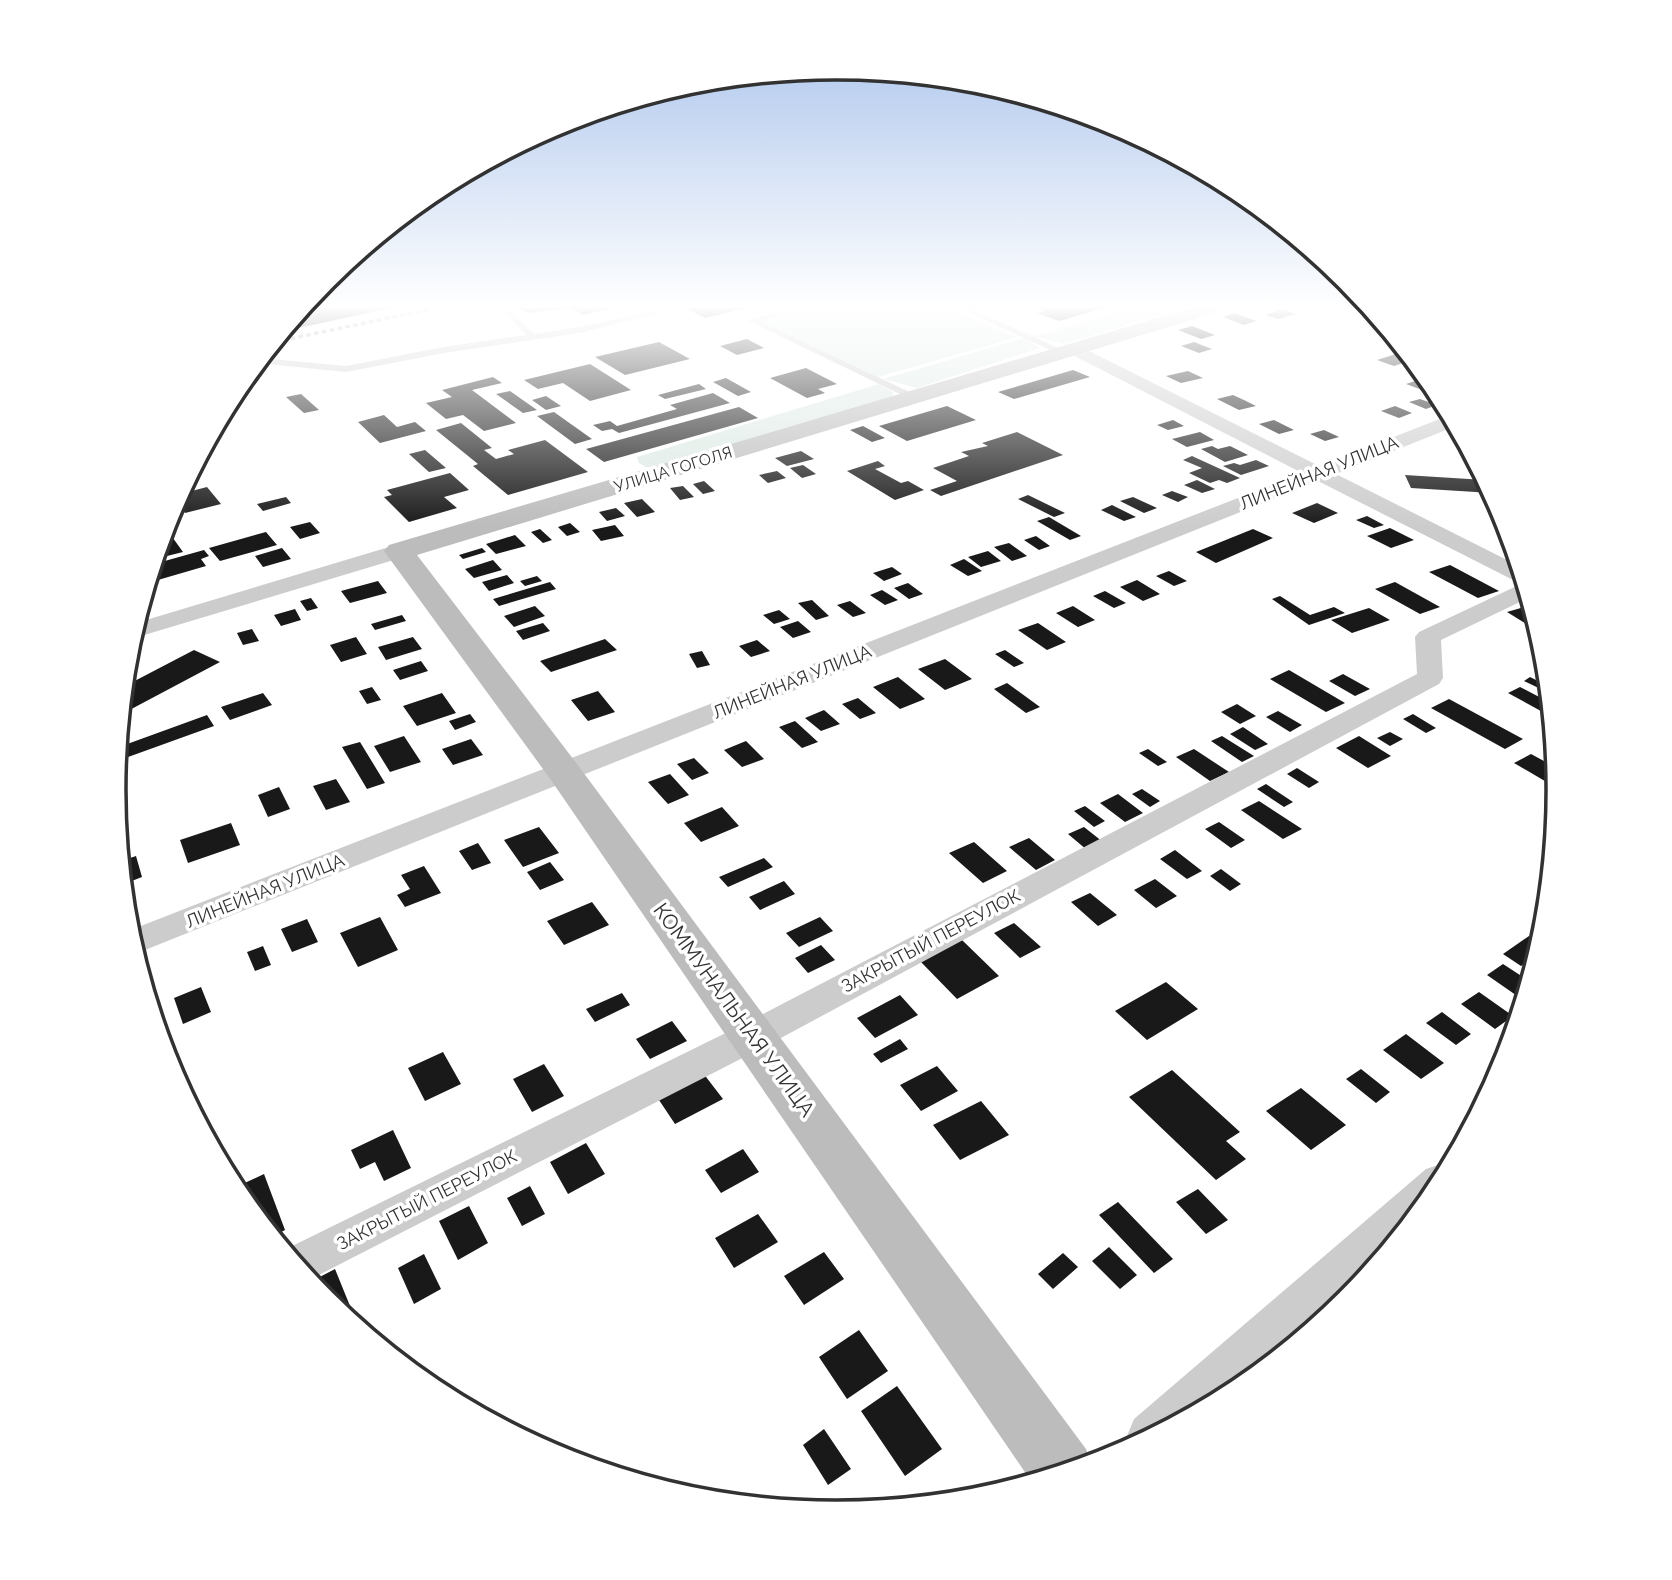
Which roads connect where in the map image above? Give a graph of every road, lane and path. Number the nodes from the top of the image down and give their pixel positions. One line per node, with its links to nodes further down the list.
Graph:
1 (878, 381): 4 (lane)
2 (966, 381): 4 (street, УЛИЦА ГОГОЛЯ)
3 (1130, 381): 6 (street)
4 (912, 397): 7 (street, УЛИЦА ГОГОЛЯ)
5 (1443, 424): 6 (street, ЛИНЕЙНАЯ УЛИЦА)
6 (1319, 473): 8 (street); 11 (street, ЛИНЕЙНАЯ УЛИЦА)
7 (399, 551): 10 (street, УЛИЦА ГОГОЛЯ); 11 (street, КОММУНАЛЬНАЯ УЛИЦА)
8 (1511, 572)
9 (1517, 594): 13 (street, ЗАКРЫТЫЙ ПЕРЕУЛОК)
10 (146, 628)
11 (564, 772): 12 (street, ЛИНЕЙНАЯ УЛИЦА); 13 (street, КОММУНАЛЬНАЯ УЛИЦА)
12 (143, 939)
13 (753, 1036): 15 (street, ЗАКРЫТЫЙ ПЕРЕУЛОК); 17 (street, КОММУНАЛЬНАЯ УЛИЦА)
14 (1405, 1213): 16 (street)
15 (305, 1261)
16 (1182, 1409)
17 (1057, 1464)

